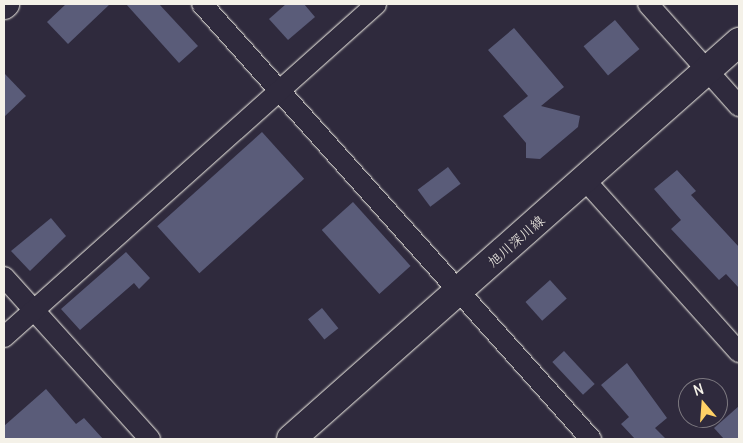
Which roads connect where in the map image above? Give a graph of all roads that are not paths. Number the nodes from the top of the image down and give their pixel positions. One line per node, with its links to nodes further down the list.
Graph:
1 (202, 4): 6 (street)
2 (376, 4): 6 (street)
3 (648, 4): 5 (street)
4 (739, 42): 5 (main road, 旭川深川線)
5 (707, 71): 7 (street); 8 (main road, 旭川深川線)
6 (279, 90): 10 (street); 11 (street)
7 (739, 106)
8 (585, 180): 10 (main road, 旭川深川線); 13 (street)
9 (4, 277): 11 (street)
10 (458, 292): 15 (main road, 旭川深川線); 16 (street)
11 (34, 310): 12 (street); 14 (street)
12 (4, 337)
13 (739, 352)
14 (150, 439)
15 (291, 439)
16 (591, 439)

